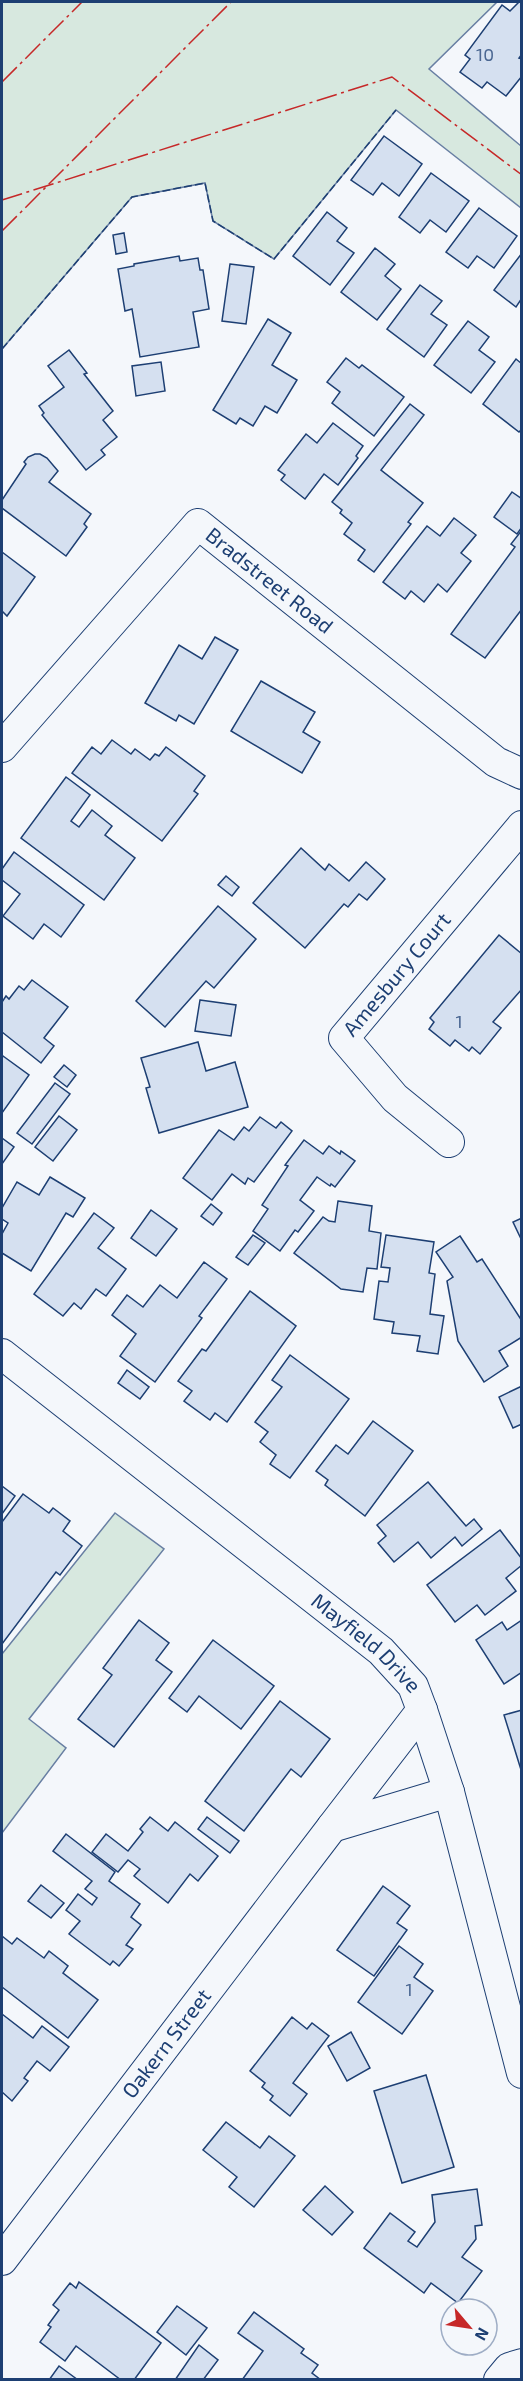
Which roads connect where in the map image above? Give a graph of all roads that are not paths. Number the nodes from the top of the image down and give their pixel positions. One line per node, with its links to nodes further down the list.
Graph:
1 (2, 747): 2 (street, Bradstreet Road)
2 (522, 774)
3 (522, 826): 4 (street, Amesbury Court)
4 (449, 1142)
5 (2, 1354): 6 (street, Mayfield Drive)
6 (422, 1710): 7 (street, Mayfield Drive); 8 (street, Oakern Street)
7 (449, 1792): 8 (street); 9 (street, Mayfield Drive)
8 (332, 1827): 10 (street, Oakern Street)
9 (522, 2073)
10 (2, 2260)
11 (522, 2364): 12 (street)
12 (500, 2379)

